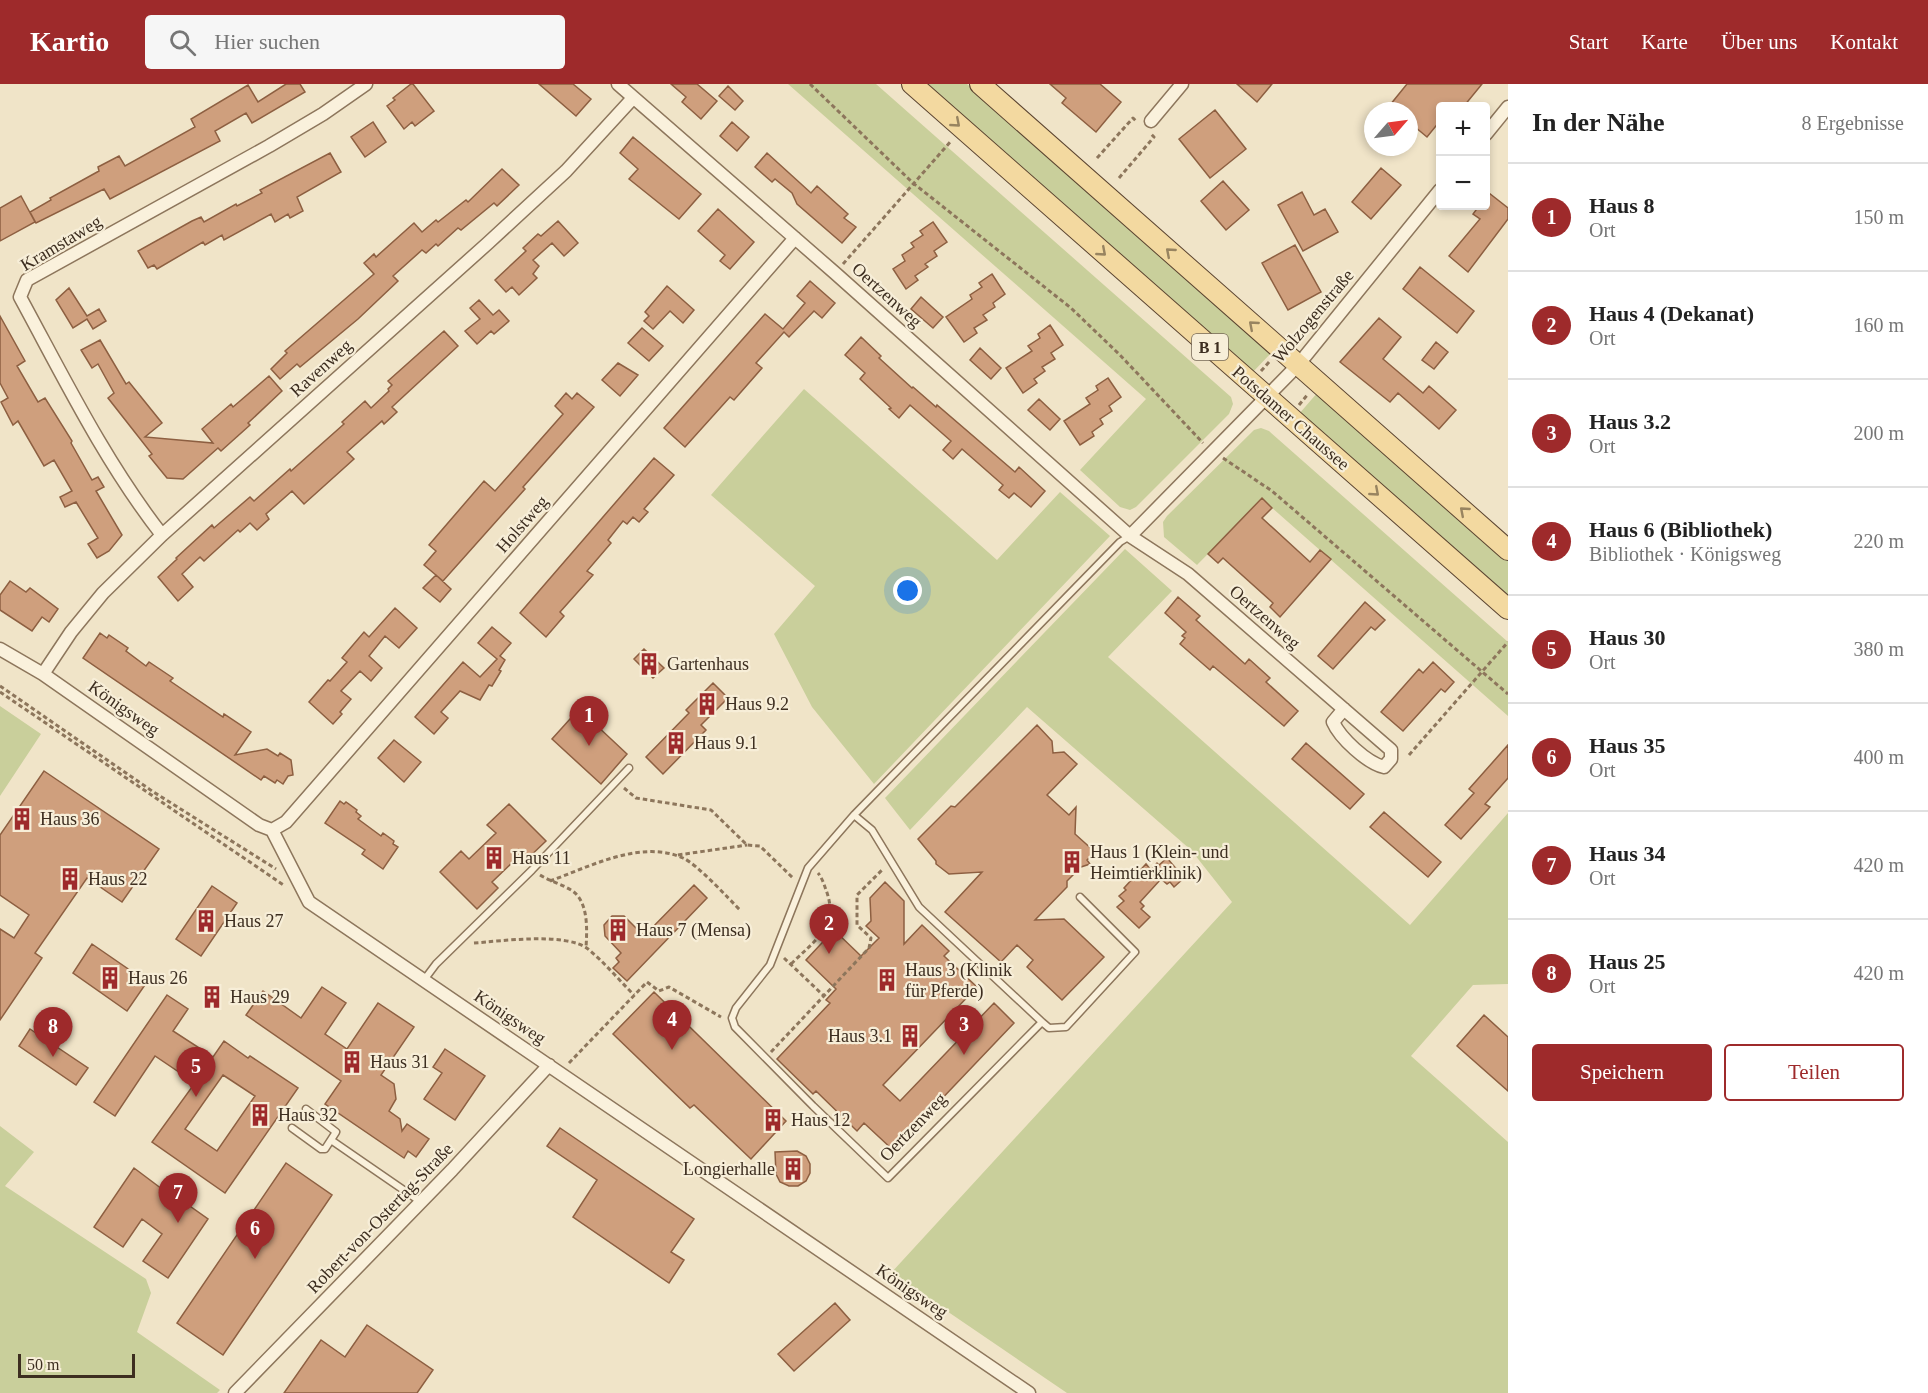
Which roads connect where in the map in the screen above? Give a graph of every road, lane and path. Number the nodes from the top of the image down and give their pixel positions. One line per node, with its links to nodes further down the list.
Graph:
1 (366, 84): 26 (street, Kramstaweg)
2 (618, 84): 7 (street, Oertzenweg)
3 (810, 84): 14 (path)
4 (912, 84): 11 (main road, Potsdamer Chaussee / B 1, one-way to 11)
5 (980, 84): 19 (main road, B 1, one-way to 5)
6 (1182, 84): 9 (street)
7 (633, 98): 16 (street, Oertzenweg); 26 (street, Ravenweg)
8 (1508, 107): 10 (street)
9 (1146, 125): 12 (path); 13 (path)
10 (1490, 128)
11 (963, 129): 14 (path); 22 (main road, Potsdamer Chaussee / B 1, one-way to 22)
12 (1097, 158)
13 (1119, 178)
14 (913, 183): 17 (path); 24 (path)
15 (1436, 195): 19 (street, Wolzogenstraße)
16 (795, 238): 27 (street, Oertzenweg); 42 (street, Holstweg)
17 (842, 266)
18 (1275, 355): 20 (path)
19 (1298, 365): 22 (street, Wolzogenstraße); 28 (main road, B 1, one-way to 19)
20 (1255, 377)
21 (1314, 388): 23 (path)
22 (1266, 396): 27 (street, Wolzogenstraße); 29 (main road, Potsdamer Chaussee / B 1, one-way to 29)
23 (1293, 410)
24 (1203, 443)
25 (1221, 456): 32 (path)
26 (162, 535): 33 (street, Ravenweg)
27 (1130, 536): 37 (street, Oertzenweg); 41 (lane)
28 (1508, 550)
29 (1508, 609)
30 (1508, 642): 32 (path)
31 (0, 649): 33 (street, Königsweg)
32 (1482, 671): 36 (path); 38 (path)
33 (43, 674): 42 (street, Königsweg)
34 (0, 686): 48 (path)
35 (0, 692): 52 (path)
36 (1508, 694)
37 (1344, 709): 37 (street, Oertzenweg)
38 (1409, 755)
39 (629, 768): 40 (lane)
40 (616, 781): 43 (path); 47 (lane)
41 (854, 815): 45 (lane); 46 (lane)
42 (272, 830): 52 (street, Königsweg)
43 (747, 845): 44 (path); 50 (path)
44 (675, 855): 49 (path); 53 (path)
45 (891, 861): 60 (path); 62 (lane)
46 (810, 865): 50 (lane); 57 (path)
47 (532, 870): 49 (path); 54 (lane)
48 (279, 871)
49 (550, 881): 55 (path)
50 (800, 885): 56 (lane)
51 (1080, 897): 62 (lane)
52 (309, 902): 58 (street, Königsweg)
53 (741, 911)
54 (460, 940): 55 (path); 58 (lane)
55 (586, 948): 59 (path)
56 (776, 951): 57 (path); 61 (lane)
57 (791, 964): 60 (path)
58 (424, 980): 64 (street, Königsweg)
59 (634, 995): 61 (path); 65 (path)
60 (824, 996): 63 (path)
61 (732, 1018): 63 (lane, Oertzenweg)
62 (1042, 1022): 63 (lane, Oertzenweg)
63 (765, 1058)
64 (549, 1065): 65 (street, Königsweg); 69 (street, Robert-von-Ostertag-Straße)
65 (560, 1072): 71 (street, Königsweg)
66 (306, 1109): 68 (lane)
67 (292, 1128): 68 (lane)
68 (332, 1140): 69 (lane)
69 (421, 1202): 70 (street, Robert-von-Ostertag-Straße)
70 (235, 1393)
71 (1029, 1393)

